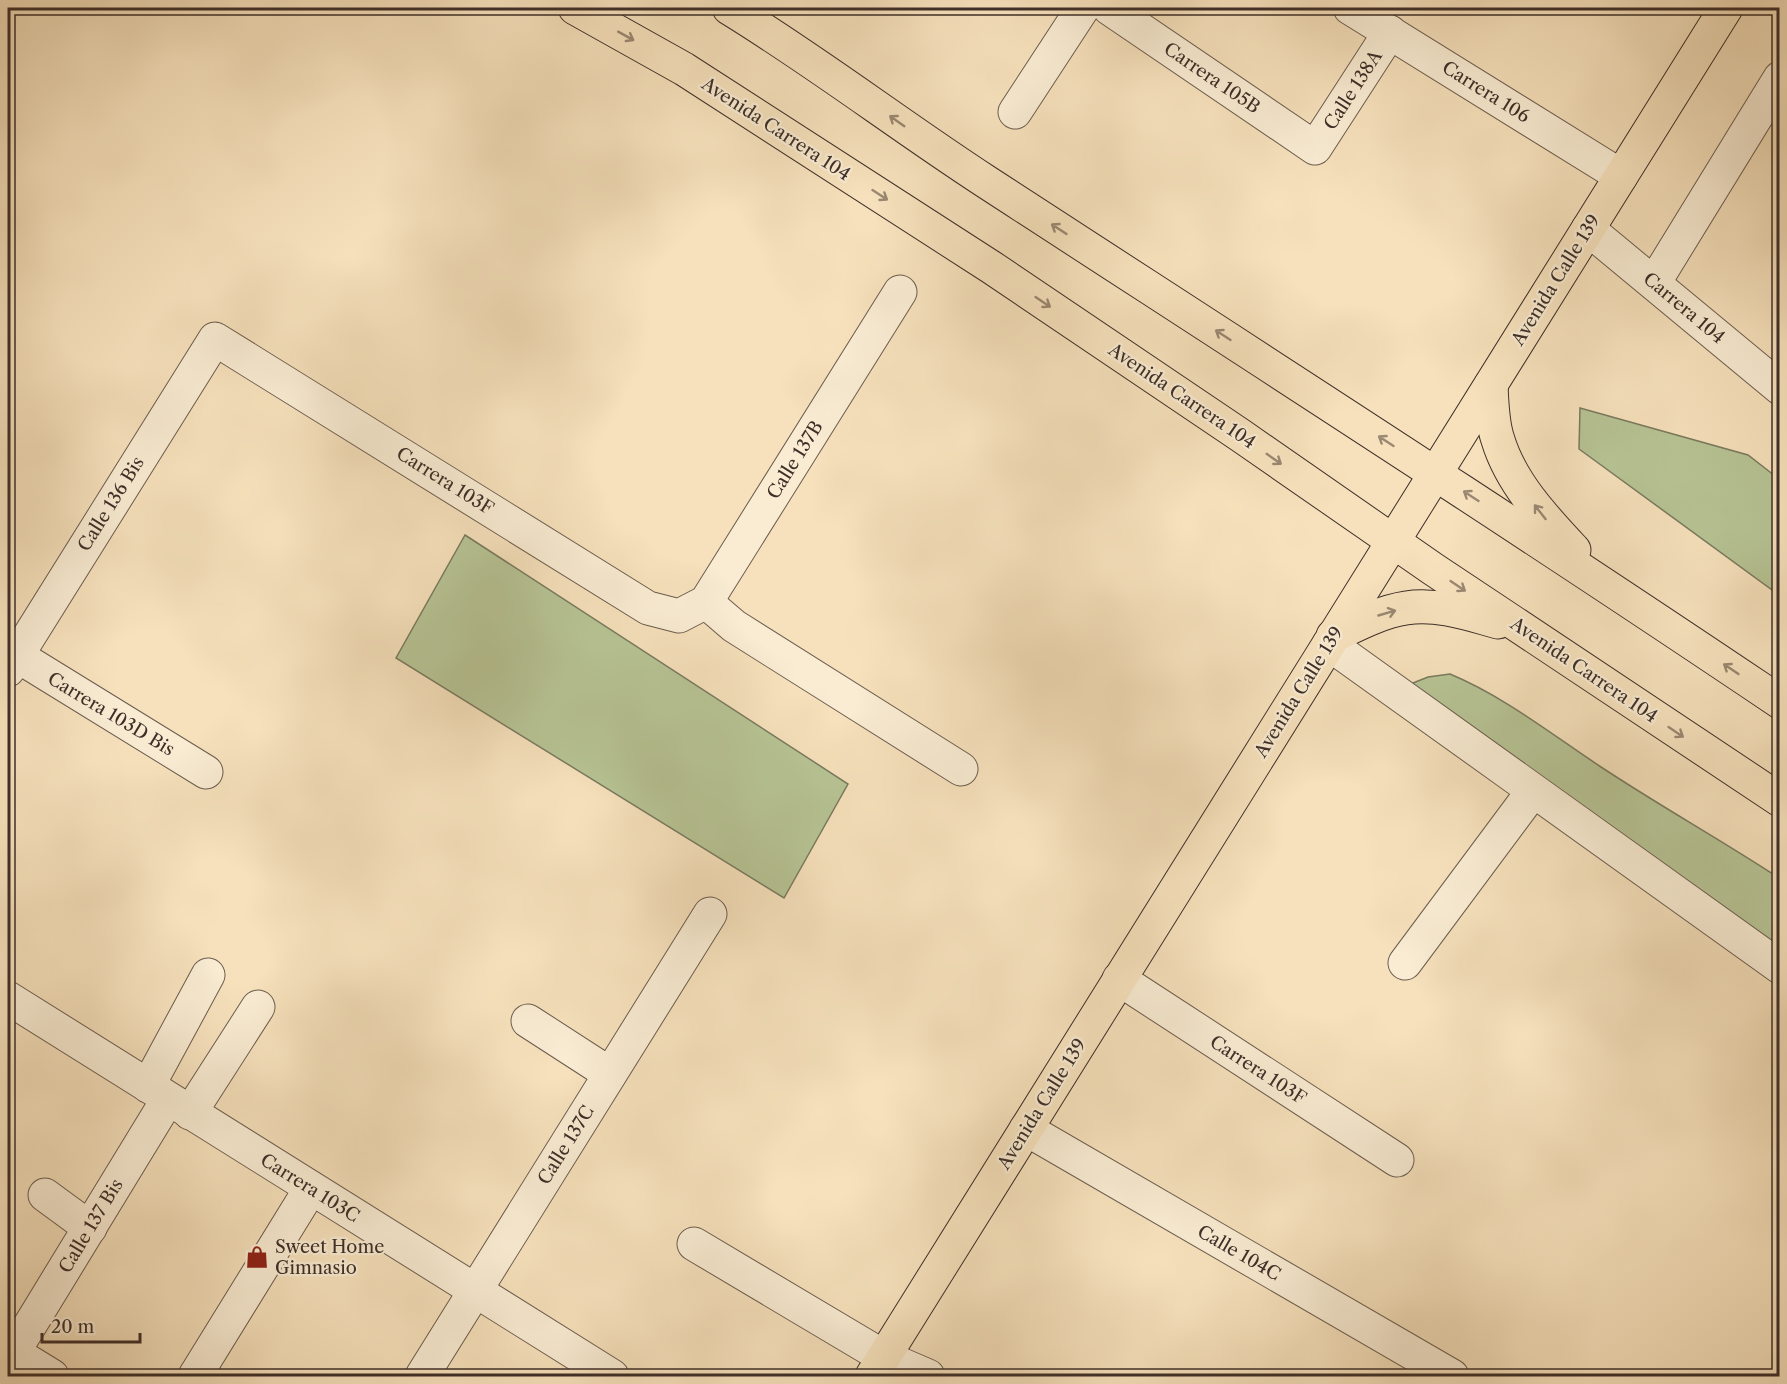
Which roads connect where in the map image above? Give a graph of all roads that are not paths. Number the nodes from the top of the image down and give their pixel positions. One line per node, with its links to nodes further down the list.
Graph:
1 (574, 8): 19 (main road, Avenida Carrera 104, one-way to 19)
2 (729, 8): 18 (main road, one-way to 2)
3 (1083, 8): 9 (street)
4 (1109, 8): 10 (street, Carrera 105B)
5 (1350, 8): 7 (street, Carrera 106)
6 (1726, 8): 11 (main road, Avenida Calle 139)
7 (1390, 32): 10 (street, Calle 138A); 11 (street, Carrera 106)
8 (1779, 78): 13 (street)
9 (1015, 112)
10 (1315, 148)
11 (1621, 176): 12 (main road, Avenida Calle 139)
12 (1588, 229): 13 (street, Carrera 104); 16 (main road, Avenida Calle 139)
13 (1654, 283): 17 (street, Carrera 104)
14 (900, 292): 21 (street, Calle 137B)
15 (215, 339): 21 (street, Carrera 103F); 24 (street, Calle 136 Bis)
16 (1491, 385): 18 (main road, Avenida Calle 139); 20 (main road, one-way to 16)
17 (1779, 388)
18 (1436, 473): 19 (main road, Avenida Calle 139); 20 (main road, one-way to 18)
19 (1392, 541): 22 (main road, Avenida Carrera 104, one-way to 22); 23 (main road, Avenida Calle 139)
20 (1608, 586): 25 (main road, one-way to 20)
21 (692, 609): 26 (street)
22 (1523, 629): 23 (main road, one-way to 22); 29 (main road, Avenida Carrera 104, one-way to 29)
23 (1331, 640): 28 (street); 34 (main road, Avenida Calle 139)
24 (12, 663): 27 (street, Carrera 103D Bis)
25 (1779, 702)
26 (961, 769)
27 (206, 772)
28 (1533, 791): 31 (street); 32 (street)
29 (1779, 800)
30 (710, 914): 38 (street, Calle 137C)
31 (1405, 963)
32 (1779, 967)
33 (208, 975): 39 (street)
34 (1119, 979): 40 (main road, Avenida Calle 139); 41 (street, Carrera 103F)
35 (8, 998): 39 (street, Carrera 103C)
36 (258, 1007): 39 (street)
37 (528, 1021): 38 (street)
38 (610, 1074): 46 (street, Calle 137C)
39 (169, 1099): 42 (street, Carrera 103C); 44 (street, Calle 137 Bis)
40 (1026, 1129): 49 (main road, Avenida Calle 139); 55 (street, Calle 104C)
41 (1397, 1161)
42 (311, 1188): 46 (street, Carrera 103C); 51 (street)
43 (45, 1195): 44 (street)
44 (90, 1228): 47 (street, Calle 137 Bis)
45 (694, 1244): 49 (street)
46 (475, 1291): 48 (street, Carrera 103C); 52 (street, Calle 137C)
47 (10, 1351): 50 (street)
48 (572, 1366): 53 (street, Carrera 103C)
49 (878, 1367): 54 (street)
50 (52, 1377)
51 (195, 1377)
52 (422, 1377)
53 (612, 1377)
54 (928, 1377)
55 (1452, 1377)

